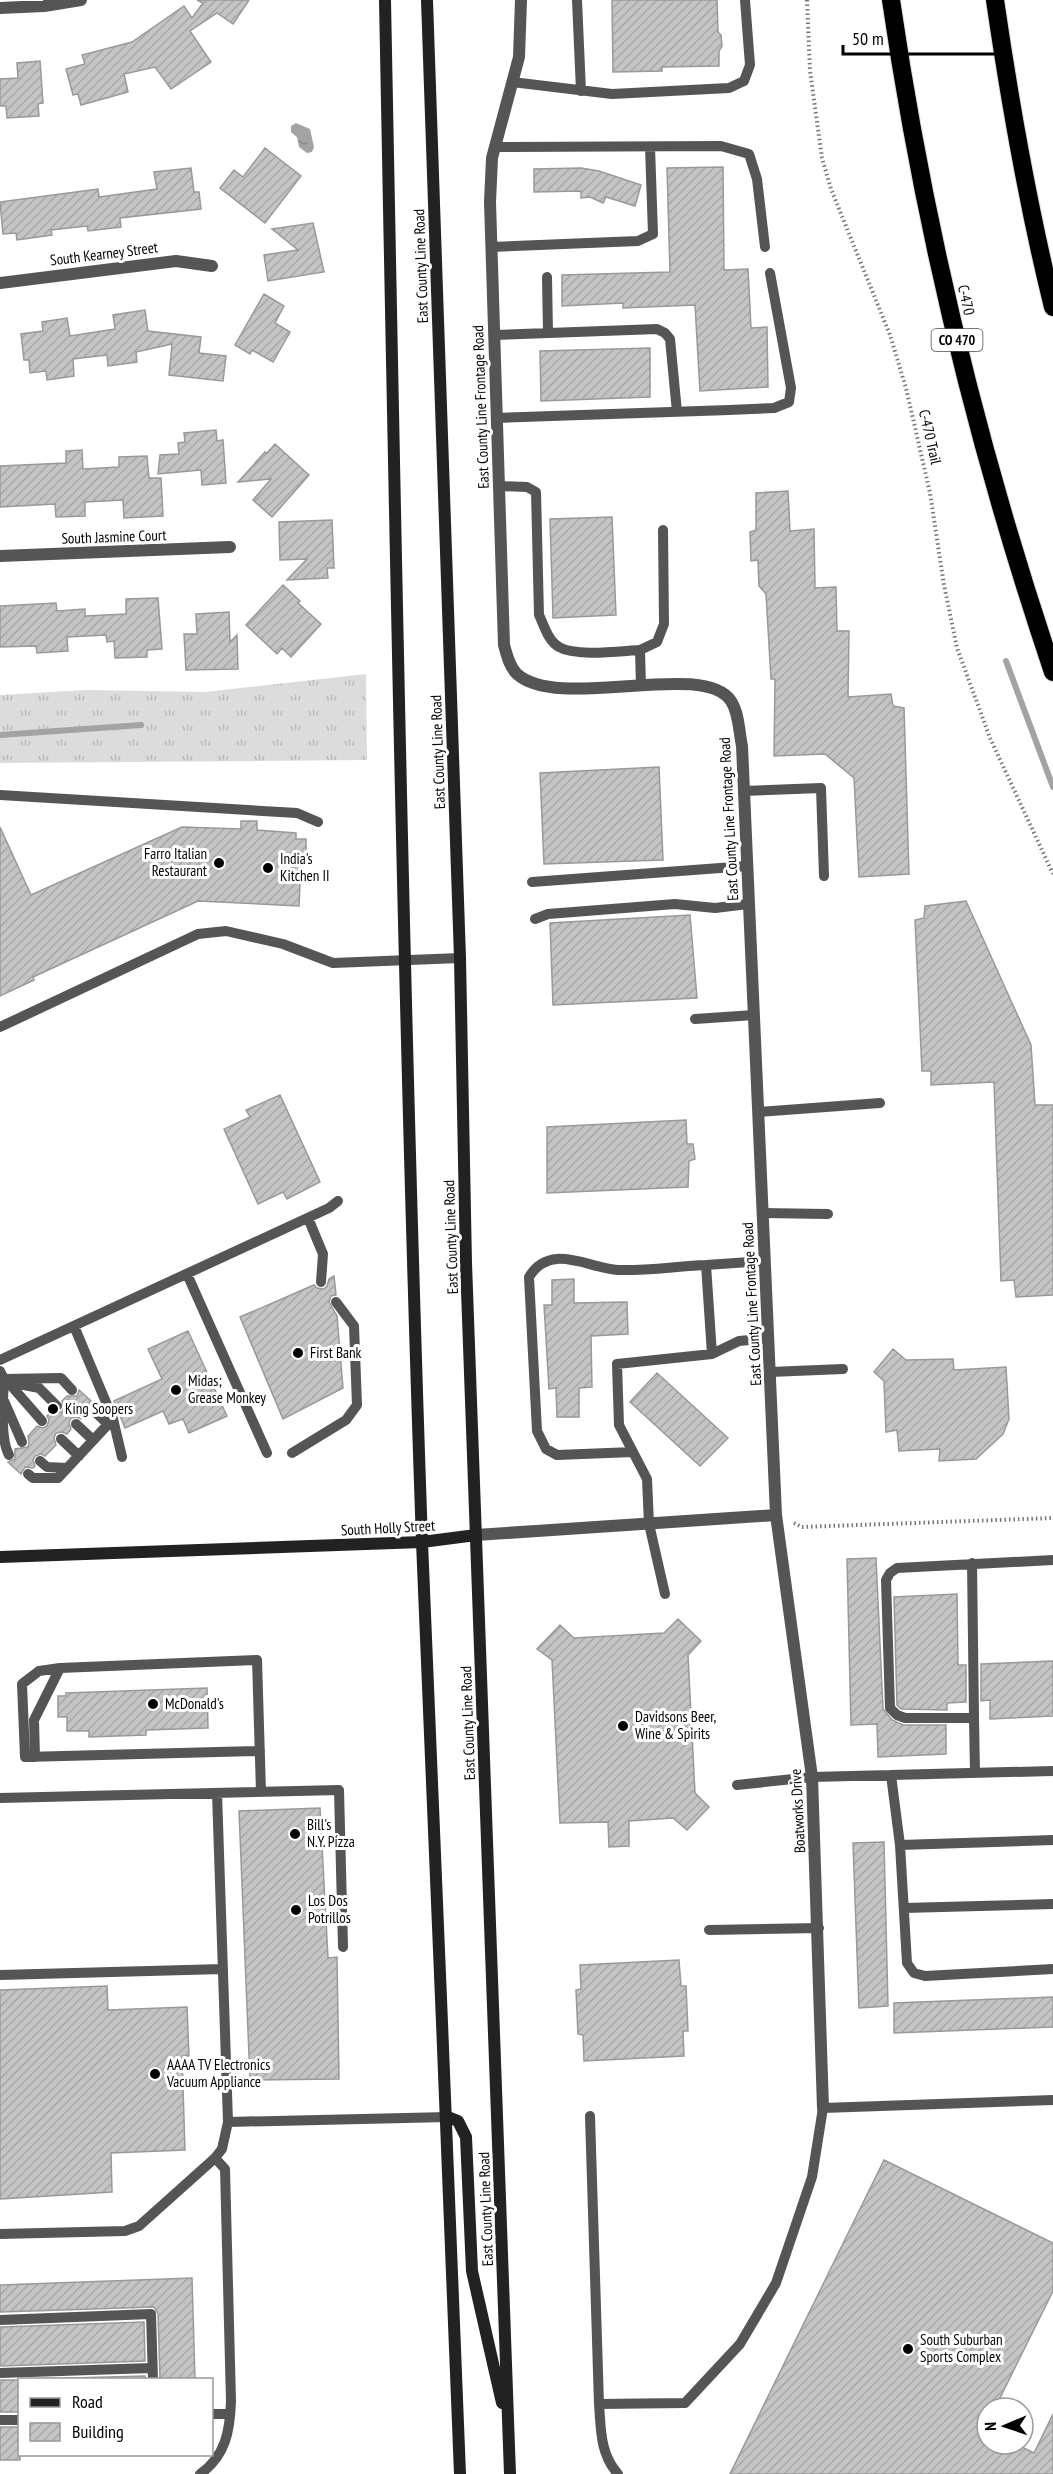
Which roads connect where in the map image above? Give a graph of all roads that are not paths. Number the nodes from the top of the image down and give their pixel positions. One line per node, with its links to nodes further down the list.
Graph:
1 (81, 0): 9 (street)
2 (385, 0): 41 (main road, East County Line Road)
3 (427, 0): 40 (main road, East County Line Road)
4 (521, 0): 10 (street, East County Line Frontage Road)
5 (578, 0): 11 (lane)
6 (745, 0): 11 (lane)
7 (891, 0): 30 (highway, C-470 / CO 470)
8 (995, 0): 20 (highway)
9 (0, 8)
10 (512, 82): 11 (lane); 12 (street, East County Line Frontage Road)
11 (581, 91)
12 (495, 147): 13 (lane); 14 (street, East County Line Frontage Road)
13 (650, 147): 14 (lane); 15 (lane)
14 (491, 247): 22 (street, East County Line Frontage Road)
15 (765, 247)
16 (212, 266): 19 (street, South Kearney Street)
17 (770, 273): 23 (lane)
18 (546, 277): 21 (lane)
19 (0, 283)
20 (1053, 307)
21 (548, 333): 22 (lane); 23 (lane)
22 (494, 335): 24 (street, East County Line Frontage Road)
23 (677, 412): 24 (lane)
24 (497, 418): 25 (street, East County Line Frontage Road)
25 (499, 486): 29 (lane); 31 (street, East County Line Frontage Road)
26 (663, 530): 29 (lane)
27 (230, 548): 28 (street, South Jasmine Court)
28 (0, 556)
29 (640, 650): 31 (lane)
30 (1053, 672)
31 (641, 686): 32 (street, East County Line Frontage Road)
32 (743, 791): 35 (street, East County Line Frontage Road); 36 (lane)
33 (0, 795): 34 (lane)
34 (318, 822)
35 (747, 866): 37 (lane); 38 (street, East County Line Frontage Road)
36 (824, 876)
37 (532, 882)
38 (748, 904): 39 (lane); 42 (street, East County Line Frontage Road)
39 (536, 919)
40 (460, 958): 41 (lane); 84 (main road, East County Line Road)
41 (404, 960): 44 (lane); 85 (main road, East County Line Road)
42 (754, 1015): 43 (lane); 46 (street, East County Line Frontage Road)
43 (695, 1019)
44 (0, 1027)
45 (880, 1103): 46 (lane)
46 (758, 1112): 48 (street, East County Line Frontage Road)
47 (338, 1201): 50 (lane)
48 (762, 1213): 49 (lane); 51 (street, East County Line Frontage Road)
49 (828, 1214)
50 (308, 1218): 53 (lane); 54 (lane)
51 (765, 1261): 52 (lane); 57 (street, East County Line Frontage Road)
52 (706, 1265): 58 (lane); 73 (lane)
53 (187, 1274): 56 (lane); 75 (lane)
54 (321, 1282)
55 (336, 1302): 74 (lane)
56 (74, 1326): 59 (lane); 68 (lane)
57 (768, 1338): 58 (lane); 61 (street, East County Line Frontage Road)
58 (712, 1354): 73 (lane)
59 (0, 1360)
60 (843, 1369): 61 (lane)
61 (770, 1372): 82 (street, East County Line Frontage Road)
62 (4, 1378): 63 (lane); 64 (lane); 65 (lane); 67 (lane)
63 (72, 1390)
64 (3, 1398): 72 (lane); 76 (lane)
65 (57, 1406)
66 (91, 1408): 68 (lane)
67 (42, 1421)
68 (110, 1422): 71 (lane); 78 (lane)
69 (76, 1424): 71 (lane)
70 (61, 1439): 77 (lane)
71 (93, 1440): 77 (lane)
72 (22, 1442)
73 (633, 1452): 83 (lane)
74 (292, 1453)
75 (267, 1454)
76 (9, 1455)
77 (79, 1456): 80 (lane)
78 (122, 1457)
79 (40, 1461): 80 (lane)
80 (67, 1468): 81 (lane)
81 (28, 1474)
82 (777, 1515): 83 (street, South Holly Street); 97 (street, Boatworks Drive)
83 (649, 1524): 84 (street, South Holly Street); 89 (lane)
84 (476, 1535): 85 (main road, South Holly Street); 127 (main road, East County Line Road)
85 (422, 1542): 86 (main road, South Holly Street); 115 (main road, East County Line Road)
86 (0, 1557)
87 (1053, 1560): 88 (lane)
88 (972, 1563): 91 (lane); 91 (lane)
89 (665, 1594)
90 (60, 1668): 92 (lane); 93 (lane); 93 (lane)
91 (974, 1718): 95 (lane)
92 (260, 1751): 93 (lane); 99 (lane)
93 (35, 1757)
94 (1053, 1771): 95 (lane)
95 (975, 1773): 96 (lane)
96 (891, 1775): 97 (lane); 103 (lane)
97 (812, 1777): 98 (lane); 106 (street, Boatworks Drive)
98 (737, 1785)
99 (261, 1792): 100 (lane); 108 (lane)
100 (217, 1793): 101 (lane); 109 (lane)
101 (0, 1798)
102 (1053, 1840): 103 (lane)
103 (900, 1845): 105 (lane)
104 (1053, 1904): 105 (lane)
105 (904, 1908): 110 (lane)
106 (819, 1928): 107 (lane); 113 (street, Boatworks Drive)
107 (709, 1930)
108 (343, 1947)
109 (223, 1969): 111 (lane); 116 (lane)
110 (1053, 1969)
111 (0, 1975)
112 (1053, 2100): 113 (lane)
113 (823, 2108): 122 (lane)
114 (590, 2116): 122 (lane)
115 (448, 2117): 116 (lane); 127 (main road); 129 (main road, East County Line Road)
116 (228, 2122): 117 (lane)
117 (215, 2158): 118 (lane); 124 (lane)
118 (0, 2234)
119 (0, 2320): 121 (lane)
120 (0, 2373): 121 (lane)
121 (152, 2374)
122 (599, 2404): 131 (lane)
123 (213, 2414): 124 (lane)
124 (230, 2414): 128 (lane)
125 (0, 2420): 126 (lane)
126 (18, 2420)
127 (508, 2430): 130 (main road, East County Line Road)
128 (200, 2474)
129 (460, 2474)
130 (510, 2474)
131 (618, 2474)

